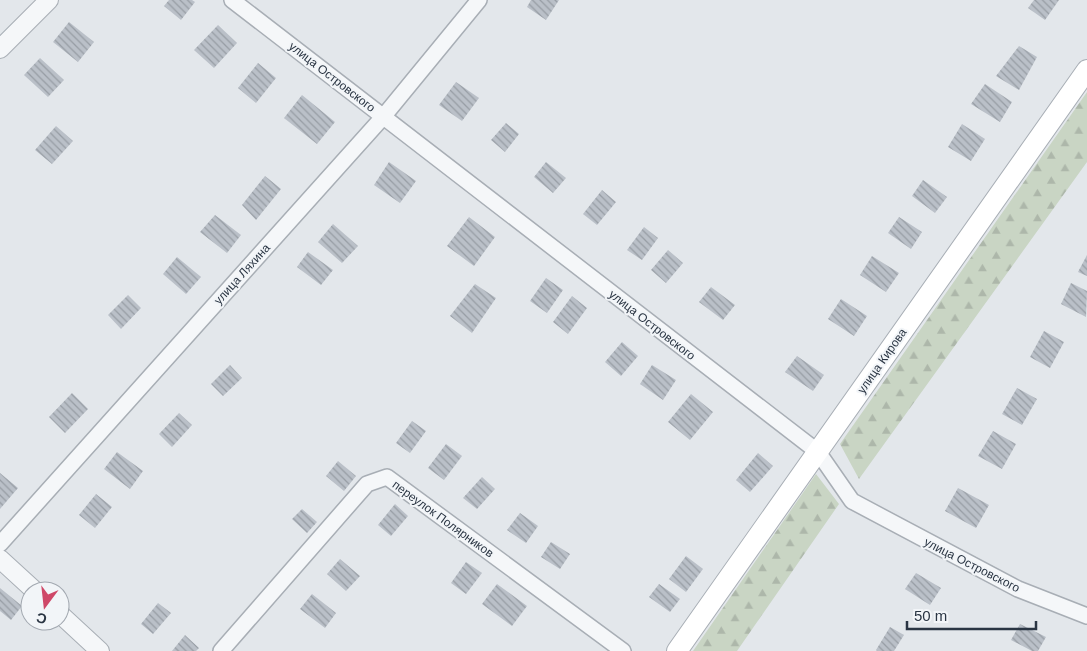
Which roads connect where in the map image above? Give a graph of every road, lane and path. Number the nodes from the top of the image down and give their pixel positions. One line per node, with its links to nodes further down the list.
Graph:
1 (49, 0): 4 (street)
2 (232, 0): 6 (street, улица Островского)
3 (479, 0): 6 (street, улица Ляхина)
4 (0, 49)
5 (1087, 70): 7 (main road, улица Кирова)
6 (383, 117): 7 (street, улица Островского); 8 (street, улица Ляхина)
7 (818, 452): 11 (street, улица Островского); 16 (main road, улица Кирова)
8 (0, 544)
9 (0, 559): 10 (street)
10 (24, 581)
11 (1087, 616)
12 (70, 623): 13 (street)
13 (100, 651)
14 (221, 651): 15 (street, переулок Полярников)
15 (623, 651)
16 (678, 651)

